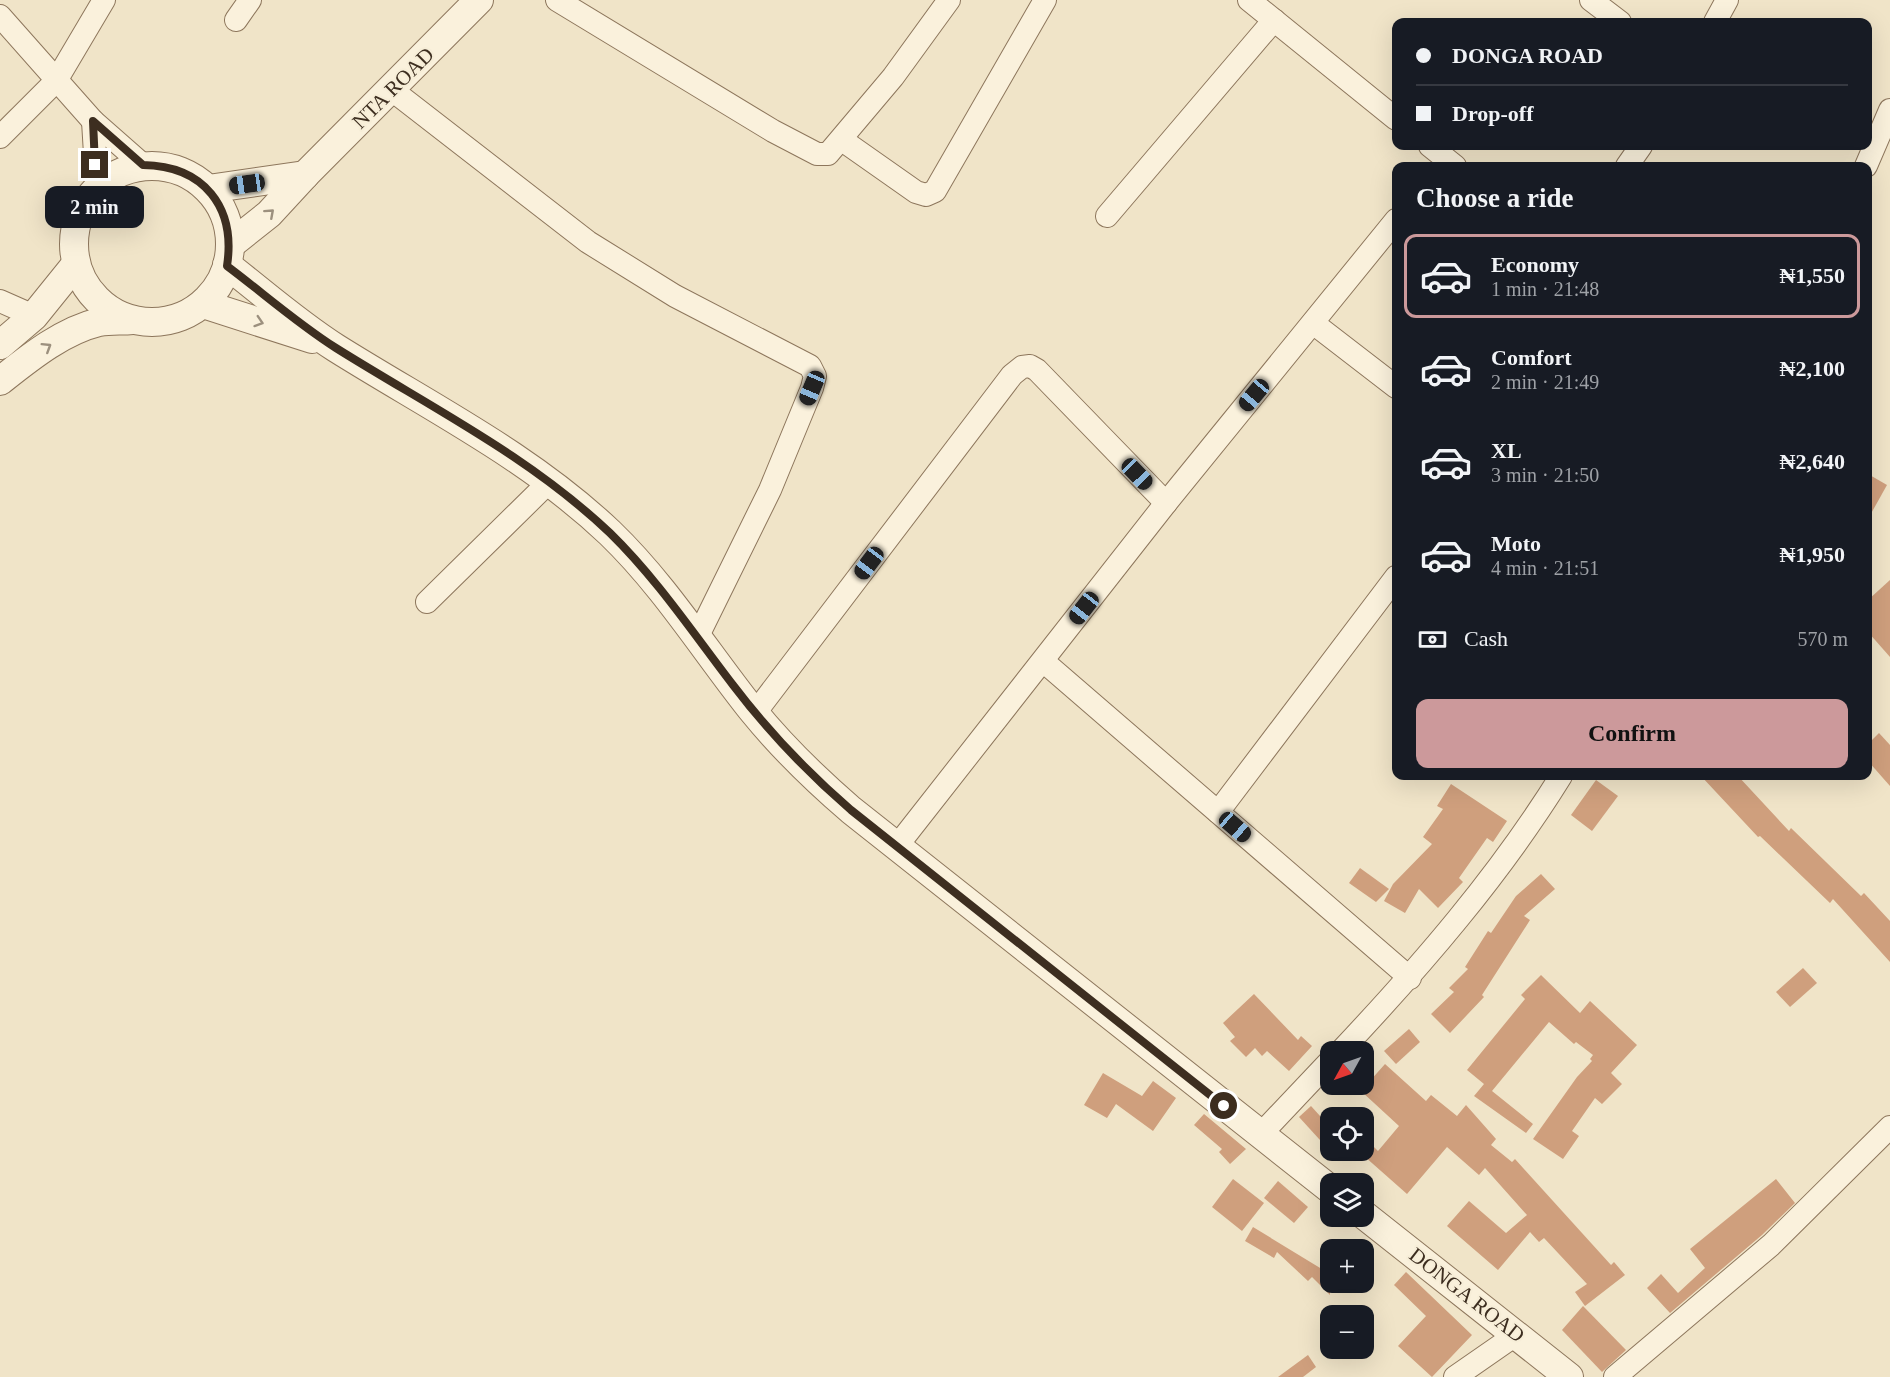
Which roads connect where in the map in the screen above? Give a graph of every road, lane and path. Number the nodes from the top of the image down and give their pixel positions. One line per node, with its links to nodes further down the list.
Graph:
1 (104, 0): 15 (street)
2 (250, 0): 13 (street)
3 (479, 0): 16 (street, NTA ROAD)
4 (557, 0): 21 (street)
5 (949, 0): 21 (street)
6 (1045, 0): 21 (street)
7 (1249, 0): 14 (street)
8 (1591, 0): 11 (street)
9 (1727, 0): 12 (street)
10 (0, 16): 15 (street)
11 (1615, 18)
12 (1717, 18)
13 (236, 20)
14 (1274, 20): 18 (street); 27 (street)
15 (56, 81): 19 (street); 20 (street)
16 (392, 90): 24 (street, NTA ROAD); 44 (street)
17 (1890, 110): 22 (street)
18 (1392, 116)
19 (93, 121): 23 (street); 25 (street)
20 (0, 137)
21 (842, 140)
22 (1868, 162)
23 (143, 165): 25 (street); 26 (street)
24 (305, 175): 26 (street); 29 (street, NTA ROAD, one-way to 24)
25 (96, 187): 30 (street)
26 (208, 189): 29 (street)
27 (1107, 216)
28 (1392, 225): 35 (street)
29 (229, 255): 32 (street); 37 (street)
30 (76, 264): 33 (street); 34 (street)
31 (0, 301): 33 (street)
32 (203, 304): 34 (street); 37 (street, one-way to 37)
33 (34, 316): 36 (street)
34 (132, 320): 38 (street, one-way to 34)
35 (1313, 323): 39 (street); 41 (street)
36 (0, 345)
37 (334, 346): 40 (street)
38 (0, 381)
39 (1392, 384)
40 (550, 480): 43 (street); 44 (street)
41 (1166, 503): 45 (street); 46 (street)
42 (1392, 582): 48 (street)
43 (427, 602)
44 (697, 638): 46 (street)
45 (1043, 661): 48 (street); 49 (street)
46 (754, 713): 49 (street)
47 (1558, 780): 50 (street)
48 (1218, 812): 50 (street)
49 (897, 846): 54 (street)
50 (1410, 978): 51 (street)
51 (1350, 1041)
52 (1320, 1071): 54 (street)
53 (1890, 1126): 60 (street)
54 (1260, 1134): 55 (street)
55 (1320, 1181)
56 (1374, 1223): 57 (street, DONGA ROAD)
57 (1517, 1334): 58 (street); 59 (street, DONGA ROAD)
58 (1455, 1377)
59 (1569, 1377)
60 (1615, 1377)

